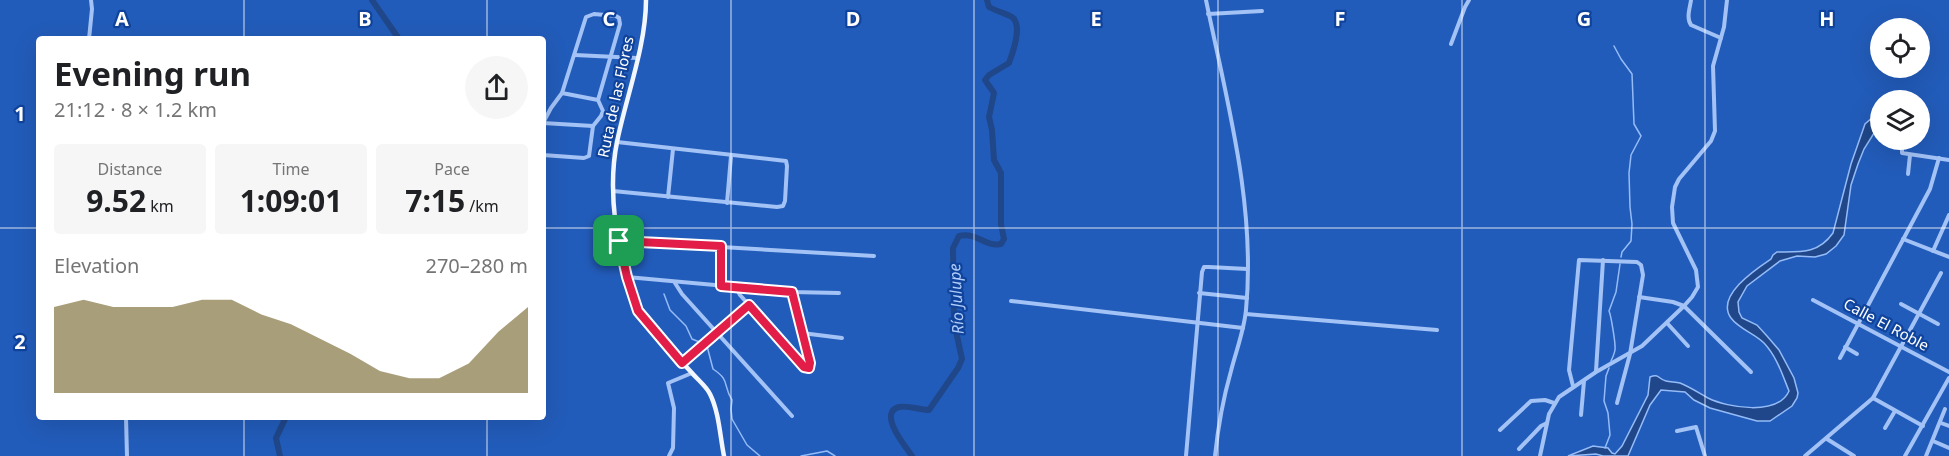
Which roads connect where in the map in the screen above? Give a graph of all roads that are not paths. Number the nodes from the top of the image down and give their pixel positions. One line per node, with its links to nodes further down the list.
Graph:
1 (91, 0): 9 (street)
2 (646, 0): 14 (main road, Ruta de las Flores)
3 (1206, 0): 8 (street)
4 (1469, 0): 11 (street)
5 (1691, 0): 10 (street)
6 (1727, 0): 10 (street)
7 (1262, 11): 8 (street)
8 (1208, 14): 40 (street)
9 (89, 36)
10 (1720, 38): 55 (street)
11 (1451, 44)
12 (575, 55): 13 (street); 13 (street); 15 (street)
13 (610, 56): 14 (street); 16 (street)
14 (637, 58): 20 (main road, Ruta de las Flores)
15 (562, 93): 16 (street); 17 (street)
16 (598, 100): 19 (street)
17 (546, 117)
18 (546, 123): 19 (street)
19 (593, 126): 25 (street)
20 (617, 142): 21 (street); 29 (main road, Ruta de las Flores)
21 (673, 149): 24 (street); 30 (street)
22 (1902, 150): 23 (street)
23 (1910, 154): 26 (street); 28 (street)
24 (731, 155): 31 (street); 31 (street)
25 (546, 156)
26 (1939, 158): 27 (street); 33 (street)
27 (1949, 160)
28 (1908, 174)
29 (612, 190): 30 (street); 34 (main road, Ruta de las Flores)
30 (668, 197): 31 (street)
31 (727, 203)
32 (1949, 215): 36 (street)
33 (1903, 239): 36 (street); 60 (street)
34 (619, 241): 35 (street); 42 (main road, Ruta de las Flores)
35 (721, 246): 37 (street); 44 (street)
36 (1933, 251): 38 (street)
37 (874, 256)
38 (1949, 257)
39 (1603, 260): 49 (street); 74 (street); 80 (street)
40 (1248, 269): 48 (street); 50 (street)
41 (1941, 273): 57 (street)
42 (627, 277): 43 (street); 73 (main road, Ruta de las Flores)
43 (675, 283): 44 (street); 64 (street)
44 (721, 286): 45 (street)
45 (736, 287): 46 (street); 54 (street)
46 (792, 292): 47 (street); 65 (street)
47 (839, 293)
48 (1199, 293): 50 (street); 58 (street)
49 (1639, 297): 55 (street); 70 (street)
50 (1247, 298): 56 (street)
51 (1813, 300): 60 (street, Calle El Roble)
52 (1011, 301): 58 (street)
53 (1902, 304): 57 (street)
54 (749, 305): 64 (street); 65 (street)
55 (1684, 306): 59 (street); 75 (street)
56 (1246, 314): 62 (street); 63 (street)
57 (1919, 314): 61 (street); 68 (street)
58 (1197, 322): 62 (street); 104 (street)
59 (1667, 323): 67 (street); 70 (street)
60 (1857, 324): 68 (street, Calle El Roble); 69 (street)
61 (1938, 324)
62 (1243, 328): 105 (street)
63 (1437, 330)
64 (718, 333): 73 (street); 86 (street)
65 (802, 333): 66 (street)
66 (842, 338)
67 (1688, 346)
68 (1901, 346): 76 (street, Calle El Roble); 81 (street)
69 (1845, 347): 71 (street); 72 (street)
70 (1630, 354): 74 (street); 83 (street)
71 (1857, 354)
72 (1840, 358)
73 (682, 363): 77 (main road, Ruta de las Flores)
74 (1596, 372): 78 (street)
75 (1751, 372)
76 (1949, 372)
77 (692, 374): 102 (street); 103 (main road, Ruta de las Flores)
78 (1584, 380): 80 (street); 87 (street)
79 (1948, 381): 91 (street)
80 (1573, 386): 82 (street)
81 (1873, 398): 85 (street); 96 (street)
82 (1554, 403): 89 (street); 94 (street)
83 (1617, 403)
84 (1946, 409): 90 (street)
85 (1895, 411): 91 (street); 93 (street)
86 (792, 416)
87 (1581, 416)
88 (126, 420): 101 (street)
89 (1547, 423): 99 (street); 106 (street)
90 (1941, 423): 92 (street); 97 (street)
91 (1923, 426): 100 (street)
92 (1949, 426)
93 (1885, 428)
94 (1500, 430)
95 (1677, 431): 107 (street)
96 (1827, 439): 108 (street); 109 (street)
97 (1933, 441): 98 (street); 110 (street)
98 (1949, 448)
99 (1520, 449)
100 (1908, 455)
101 (127, 456)
102 (669, 456)
103 (724, 456)
104 (1186, 456)
105 (1215, 456)
106 (1540, 456)
107 (1705, 456)
108 (1805, 456)
109 (1854, 456)
110 (1926, 456)

